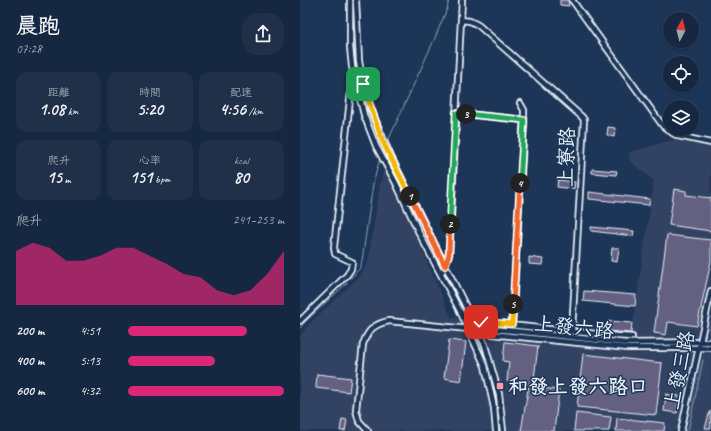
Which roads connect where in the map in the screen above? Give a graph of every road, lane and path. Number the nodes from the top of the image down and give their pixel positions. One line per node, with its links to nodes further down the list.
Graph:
1 (350, 0): 7 (street)
2 (356, 0): 6 (street)
3 (462, 0): 5 (street)
4 (572, 0): 11 (street)
5 (461, 20): 9 (street); 20 (street, 上寮路)
6 (363, 84): 7 (street); 12 (street)
7 (356, 86): 13 (street); 15 (street)
8 (520, 103): 10 (street)
9 (456, 113): 10 (street); 12 (street)
10 (524, 120): 17 (street)
11 (711, 143)
12 (445, 266): 13 (street); 19 (street)
13 (441, 274): 18 (street)
14 (711, 291): 22 (street, 上發三路)
15 (300, 321)
16 (481, 322): 17 (street)
17 (512, 324): 20 (street)
18 (469, 329): 19 (street); 26 (street); 27 (street)
19 (478, 330): 22 (street, 上發六路); 24 (street, 上發六路); 28 (street)
20 (572, 332): 21 (street)
21 (632, 337)
22 (700, 342): 23 (street, 上發六路); 24 (street, 上發三路)
23 (711, 342)
24 (698, 348): 25 (street, 上發六路); 29 (street, 上發三路)
25 (711, 348)
26 (368, 431)
27 (496, 431)
28 (503, 431)
29 (681, 431)

